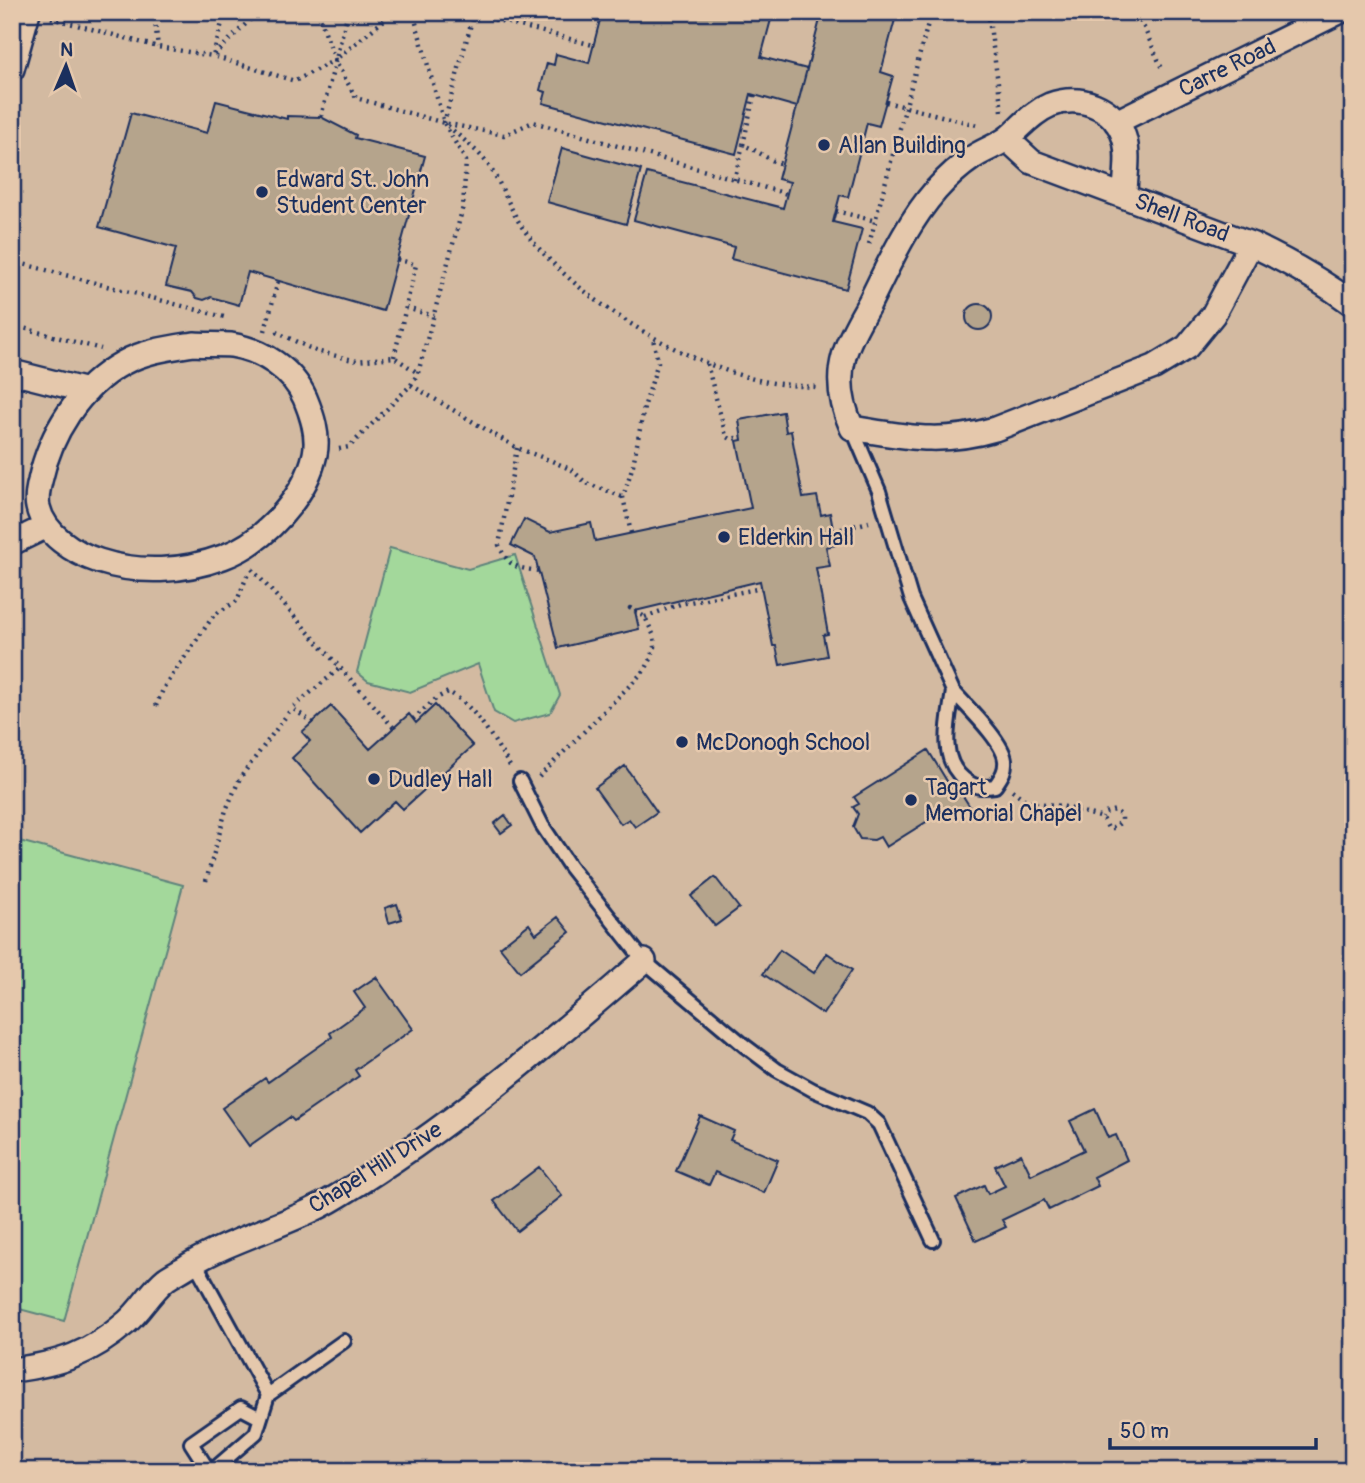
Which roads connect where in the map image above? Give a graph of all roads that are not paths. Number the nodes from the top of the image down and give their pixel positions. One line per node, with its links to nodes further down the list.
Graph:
1 (1339, 12): 4 (street, Carre Road)
2 (37, 15): 3 (street)
3 (13, 63)
4 (1116, 122): 5 (street); 6 (street)
5 (1007, 139): 6 (street, Shell Road); 11 (street)
6 (1125, 195): 7 (street, Shell Road)
7 (1251, 244): 8 (street, Shell Road); 11 (street)
8 (1353, 304)
9 (12, 372): 10 (street)
10 (87, 391): 12 (street); 12 (street)
11 (852, 428): 14 (lane)
12 (46, 527): 13 (street)
13 (12, 543)
14 (953, 691): 14 (lane)
15 (523, 787): 16 (lane)
16 (644, 961): 17 (lane); 18 (street, Chapel Hill Drive)
17 (933, 1240)
18 (195, 1262): 20 (street, Chapel Hill Drive); 21 (lane)
19 (344, 1340): 21 (lane)
20 (12, 1370)
21 (268, 1395): 22 (lane)
22 (260, 1418): 23 (lane); 23 (lane)
23 (210, 1471)

